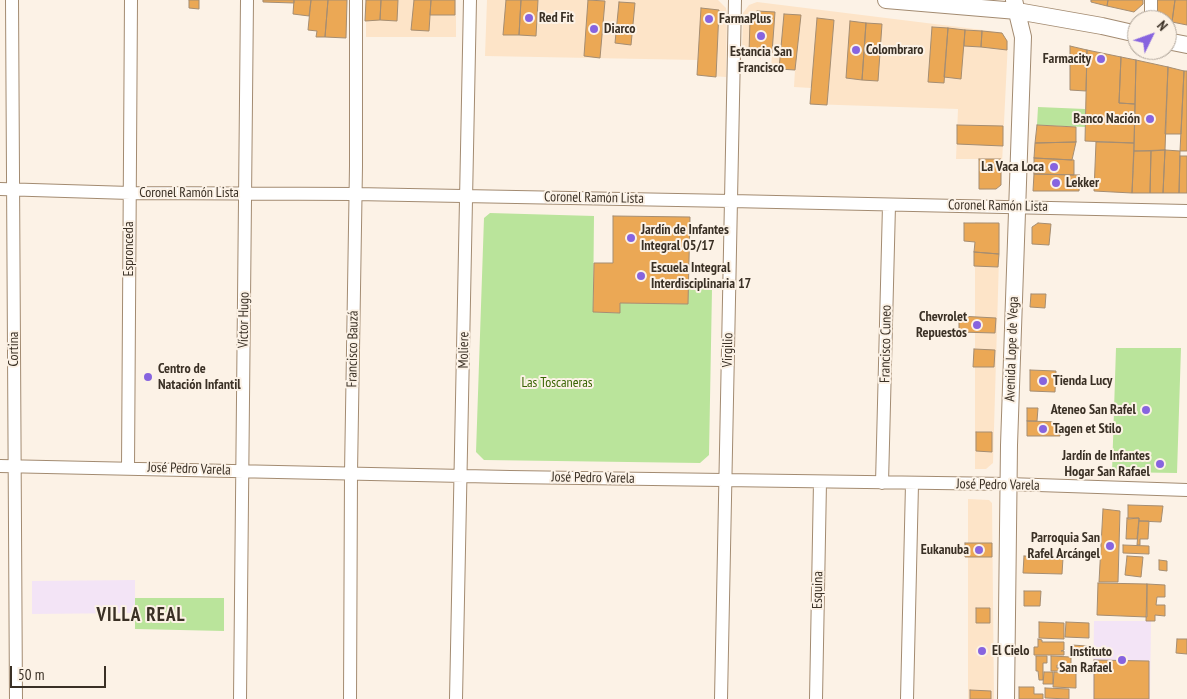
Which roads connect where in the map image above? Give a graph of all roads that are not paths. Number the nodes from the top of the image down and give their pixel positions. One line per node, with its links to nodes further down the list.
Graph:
1 (12, 0): 11 (street, Cortina)
2 (131, 0): 12 (street, Espronceda)
3 (247, 0): 13 (street, Víctor Hugo)
4 (356, 0): 14 (street, Francisco Bauzá)
5 (470, 0): 15 (street, Moliere)
6 (735, 0): 16 (street, Virgilio)
7 (886, 0): 8 (main road)
8 (941, 2): 9 (main road)
9 (1016, 6): 10 (main road); 18 (main road, Avenida Lope de Vega)
10 (1127, 32)
11 (6, 189): 12 (street, Coronel Ramón Lista); 21 (street, Cortina)
12 (130, 192): 13 (street, Coronel Ramón Lista); 22 (street, Espronceda)
13 (245, 193): 14 (street, Coronel Ramón Lista); 23 (street, Víctor Hugo)
14 (355, 194): 15 (street, Coronel Ramón Lista); 24 (street, Francisco Bauzá)
15 (467, 197): 16 (street, Coronel Ramón Lista); 25 (street, Moliere)
16 (731, 200): 17 (street, Coronel Ramón Lista); 26 (street, Virgilio)
17 (889, 205): 18 (street, Coronel Ramón Lista); 28 (street, Francisco Cuneo)
18 (1017, 206): 19 (street, Coronel Ramón Lista); 30 (main road, Avenida Lope de Vega)
19 (1187, 211)
20 (0, 466): 21 (street, José Pedro Varela)
21 (15, 466): 22 (street, José Pedro Varela); 32 (street, Cortina)
22 (128, 468): 23 (street, José Pedro Varela)
23 (242, 471): 24 (street, José Pedro Varela); 33 (street, Víctor Hugo)
24 (351, 474): 25 (street, José Pedro Varela); 34 (street, Francisco Bauzá)
25 (461, 475): 26 (street, José Pedro Varela); 35 (street, Moliere)
26 (726, 480): 27 (street, José Pedro Varela); 36 (street, Virgilio)
27 (820, 482): 28 (street, José Pedro Varela); 37 (street, Esquina)
28 (882, 483): 29 (street, José Pedro Varela)
29 (912, 484): 30 (street, José Pedro Varela); 38 (street)
30 (1008, 484): 31 (street, José Pedro Varela); 39 (main road, Avenida Lope de Vega)
31 (1187, 490)
32 (16, 699)
33 (240, 699)
34 (350, 699)
35 (456, 699)
36 (720, 699)
37 (816, 699)
38 (908, 699)
39 (1006, 699)

